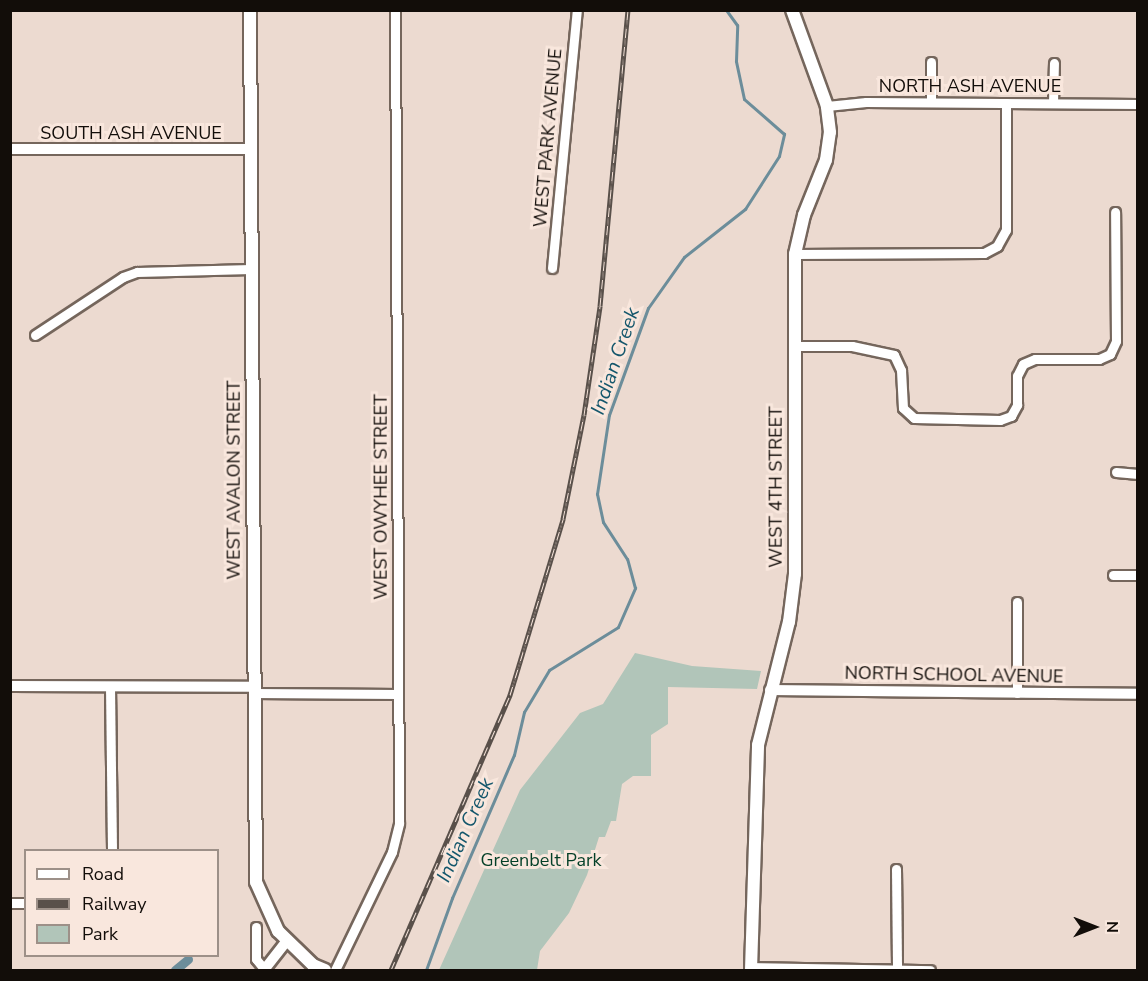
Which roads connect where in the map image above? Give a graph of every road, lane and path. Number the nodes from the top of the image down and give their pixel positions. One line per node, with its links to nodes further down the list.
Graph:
1 (250, 10): 13 (main road, WEST AVALON STREET)
2 (395, 10): 30 (street, WEST OWYHEE STREET)
3 (577, 10): 16 (street, WEST PARK AVENUE)
4 (792, 10): 11 (main road, WEST 4TH STREET)
5 (931, 62): 7 (street)
6 (1054, 63): 9 (street)
7 (931, 102): 8 (street, NORTH ASH AVENUE); 11 (street, NORTH ASH AVENUE)
8 (1006, 103): 9 (street, NORTH ASH AVENUE); 15 (street)
9 (1053, 103): 10 (street, NORTH ASH AVENUE)
10 (1137, 104)
11 (827, 106): 15 (main road, WEST 4TH STREET)
12 (10, 149): 13 (street, SOUTH ASH AVENUE)
13 (251, 149): 17 (main road, WEST AVALON STREET)
14 (1115, 212): 19 (street)
15 (795, 254): 19 (main road, WEST 4TH STREET)
16 (552, 268)
17 (251, 269): 18 (street); 27 (main road, WEST AVALON STREET)
18 (35, 335)
19 (793, 346): 28 (main road, WEST 4TH STREET)
20 (1116, 472): 21 (street)
21 (1137, 474)
22 (1113, 575): 23 (street)
23 (1137, 575)
24 (1017, 602): 29 (street)
25 (10, 686): 26 (street)
26 (110, 686): 27 (street); 32 (street)
27 (253, 690): 30 (street); 35 (main road, WEST AVALON STREET)
28 (770, 690): 29 (street, NORTH SCHOOL AVENUE); 36 (main road, WEST 4TH STREET)
29 (1017, 693): 31 (street, NORTH SCHOOL AVENUE)
30 (398, 694): 40 (street, WEST OWYHEE STREET)
31 (1137, 694)
32 (112, 849)
33 (896, 869): 37 (street)
34 (256, 927): 38 (street)
35 (287, 941): 38 (street); 39 (main road, WEST AVALON STREET)
36 (751, 969): 37 (street)
37 (897, 969): 41 (street)
38 (265, 970)
39 (325, 970)
40 (335, 970)
41 (930, 970)

